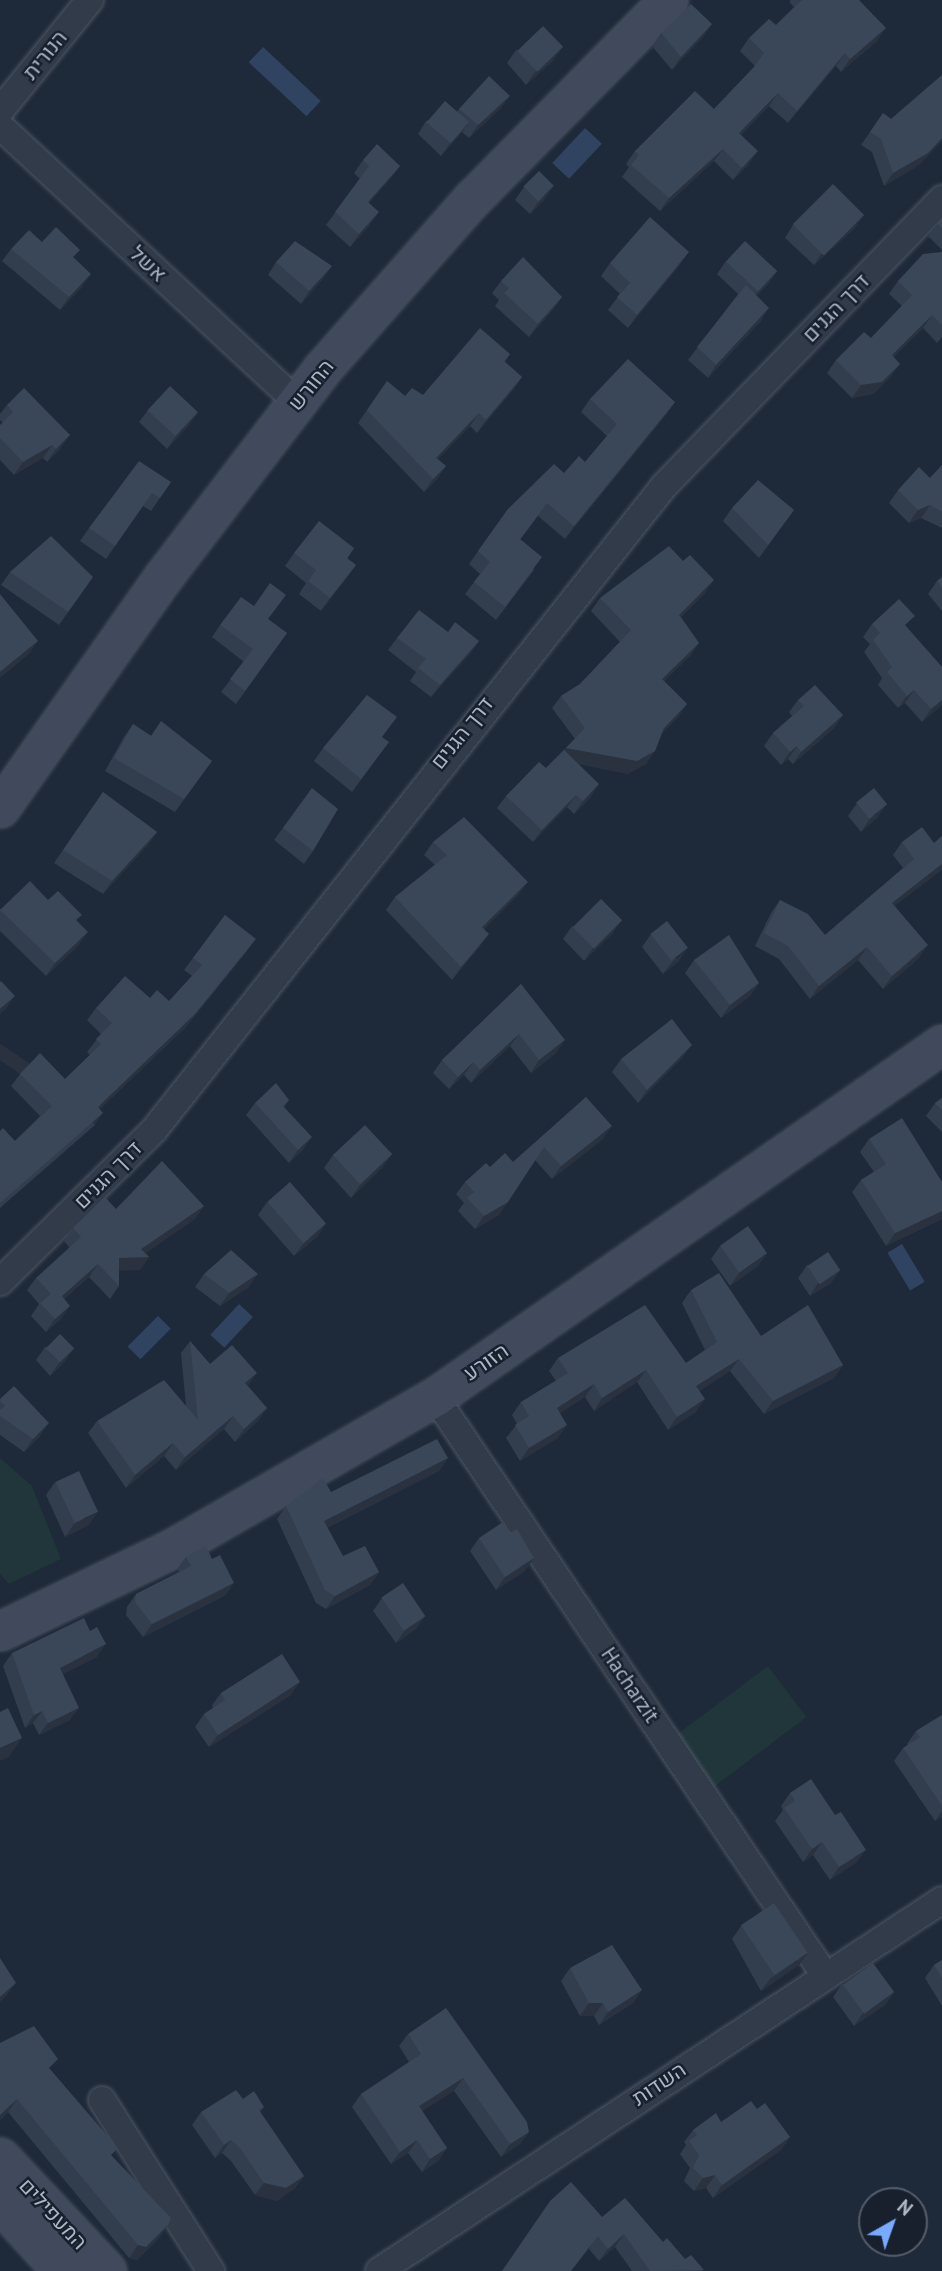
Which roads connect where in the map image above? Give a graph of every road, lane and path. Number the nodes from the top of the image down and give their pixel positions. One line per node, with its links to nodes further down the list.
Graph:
1 (90, 0): 3 (street, הנורית)
2 (668, 0): 6 (street, החורש)
3 (0, 111)
4 (0, 126): 6 (street, אשל)
5 (942, 199): 9 (street, דרך הגנים)
6 (297, 402): 7 (street, החורש)
7 (0, 808)
8 (942, 1044): 10 (street, הזורע)
9 (0, 1283)
10 (435, 1397): 11 (street, הזורע); 13 (street, Hacharzit)
11 (0, 1631)
12 (942, 1900): 13 (street, השדות)
13 (824, 1974): 20 (street, השדות)
14 (102, 2100): 19 (street)
15 (0, 2157): 18 (street, המעפילים)
16 (0, 2203): 17 (street, המעפילים)
17 (62, 2271)
18 (107, 2271)
19 (211, 2271)
20 (379, 2271)

